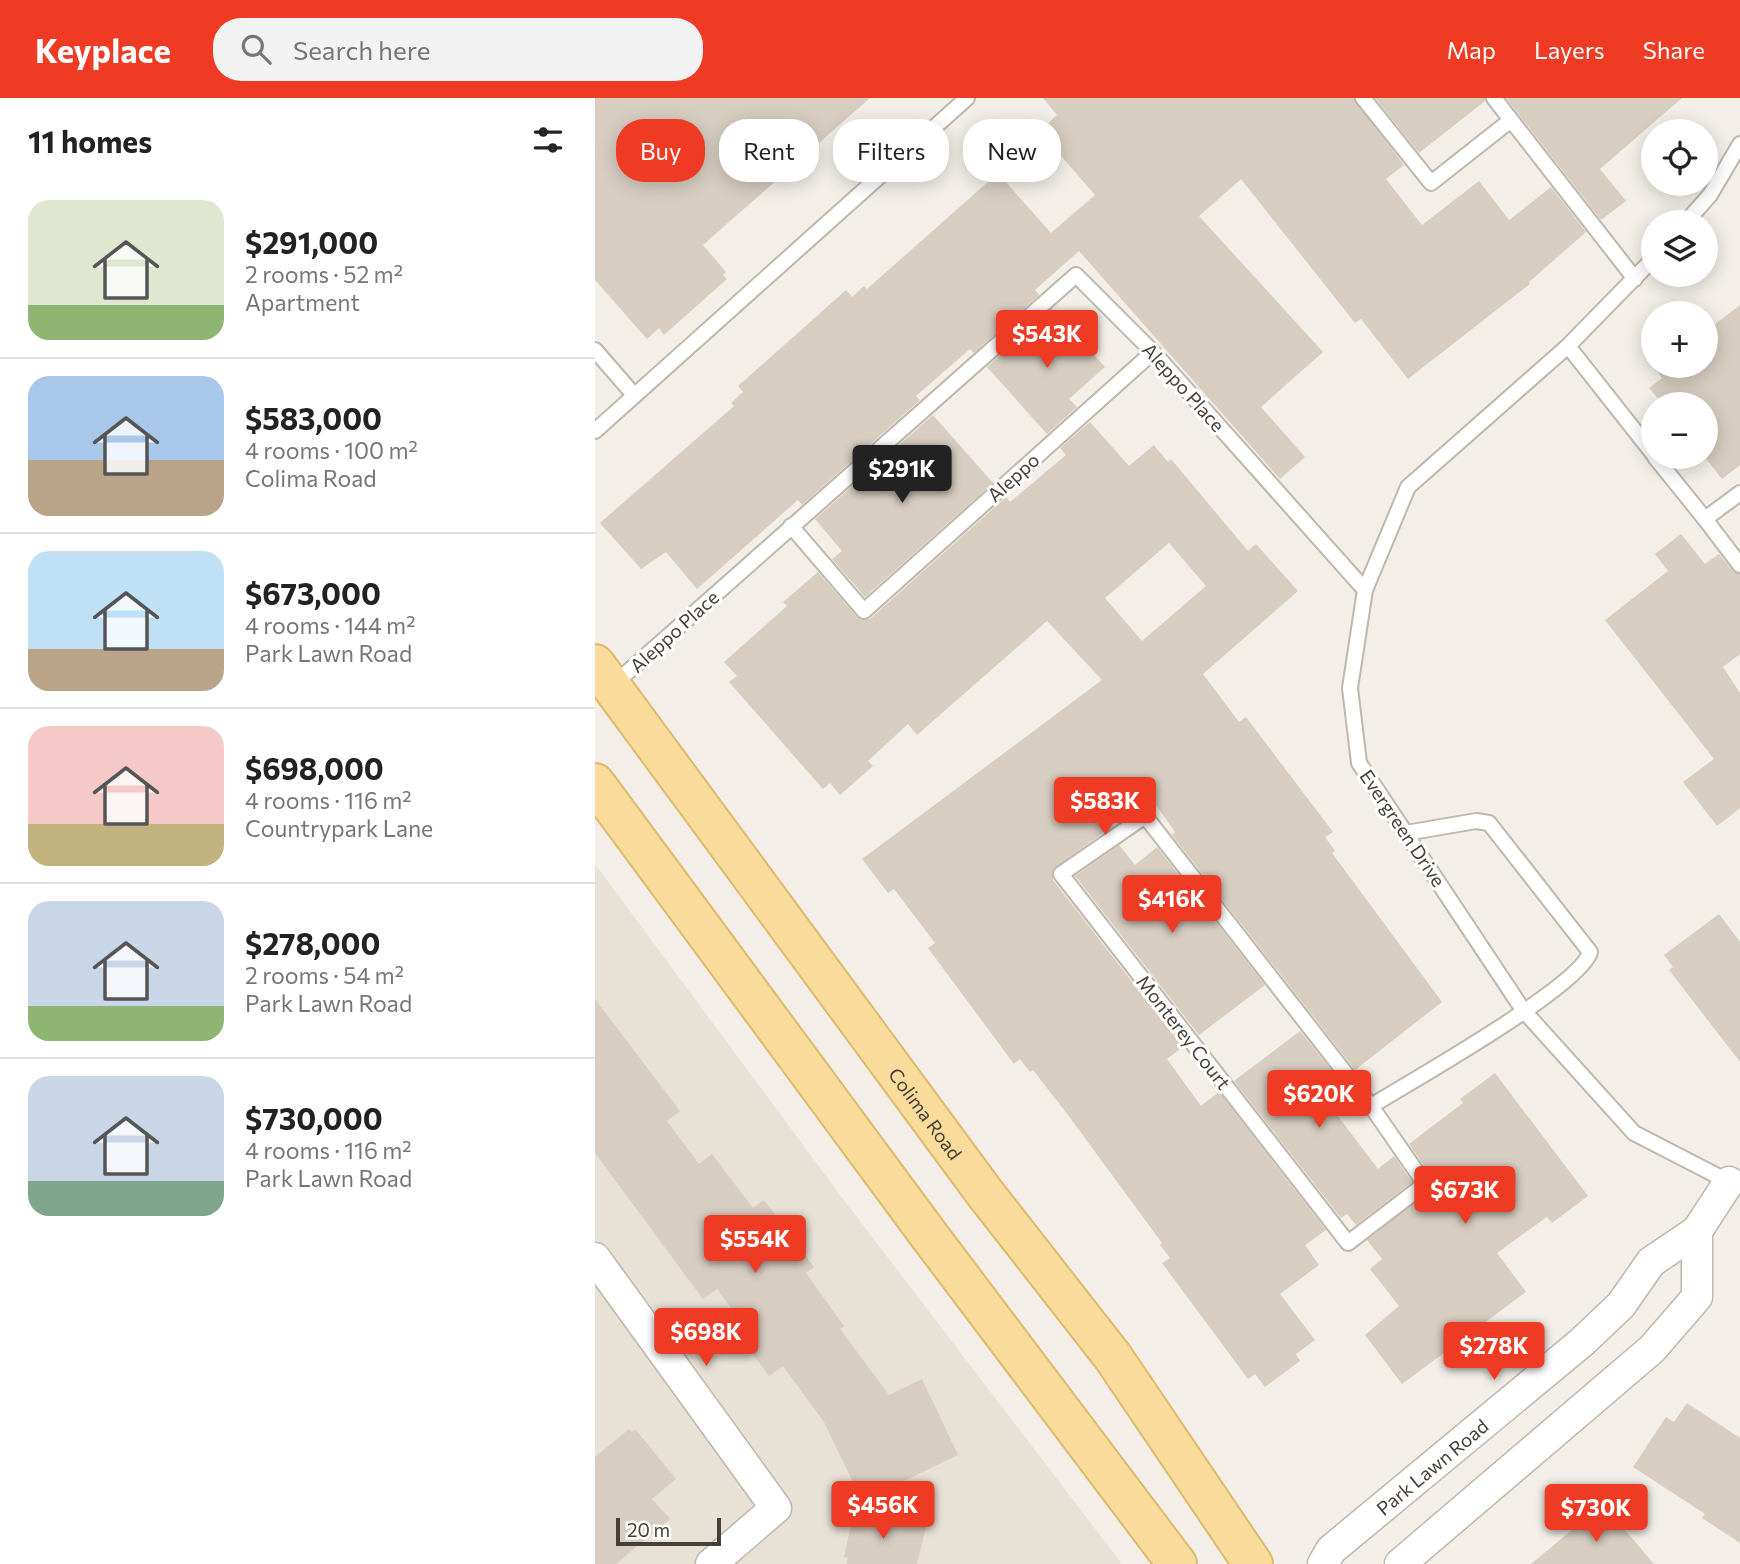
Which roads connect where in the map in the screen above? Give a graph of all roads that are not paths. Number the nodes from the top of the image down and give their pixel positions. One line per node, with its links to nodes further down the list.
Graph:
1 (967, 98): 12 (lane)
2 (1363, 98): 4 (lane)
3 (1493, 98): 4 (lane)
4 (1511, 120): 8 (lane)
5 (1740, 144): 6 (lane)
6 (1697, 210)
7 (1641, 272): 8 (lane, Evergreen Drive)
8 (1635, 279): 9 (lane, Evergreen Drive)
9 (1567, 345): 14 (lane); 20 (lane, Evergreen Drive)
10 (595, 350): 12 (lane)
11 (1153, 352): 18 (lane, Aleppo Place); 18 (lane, Aleppo); 20 (lane, Aleppo Place)
12 (634, 394): 13 (lane)
13 (595, 431)
14 (1641, 438)
15 (1665, 469): 17 (lane)
16 (1740, 493): 17 (lane)
17 (1705, 519): 19 (lane)
18 (791, 526): 21 (lane, Aleppo Place)
19 (1740, 565)
20 (1365, 590): 23 (lane, Evergreen Drive)
21 (603, 675): 31 (main road, Colima Road)
22 (595, 783): 30 (main road)
23 (1406, 833): 24 (lane, Evergreen Drive); 24 (lane)
24 (1523, 1010): 25 (lane); 26 (lane, Evergreen Drive)
25 (1371, 1106): 25 (lane, Monterey Court)
26 (1735, 1184): 27 (street, Park Lawn Road)
27 (1697, 1231): 32 (street, Park Lawn Road); 33 (street)
28 (595, 1258): 29 (street)
29 (711, 1564)
30 (1177, 1564)
31 (1254, 1564)
32 (1323, 1564)
33 (1399, 1564)

